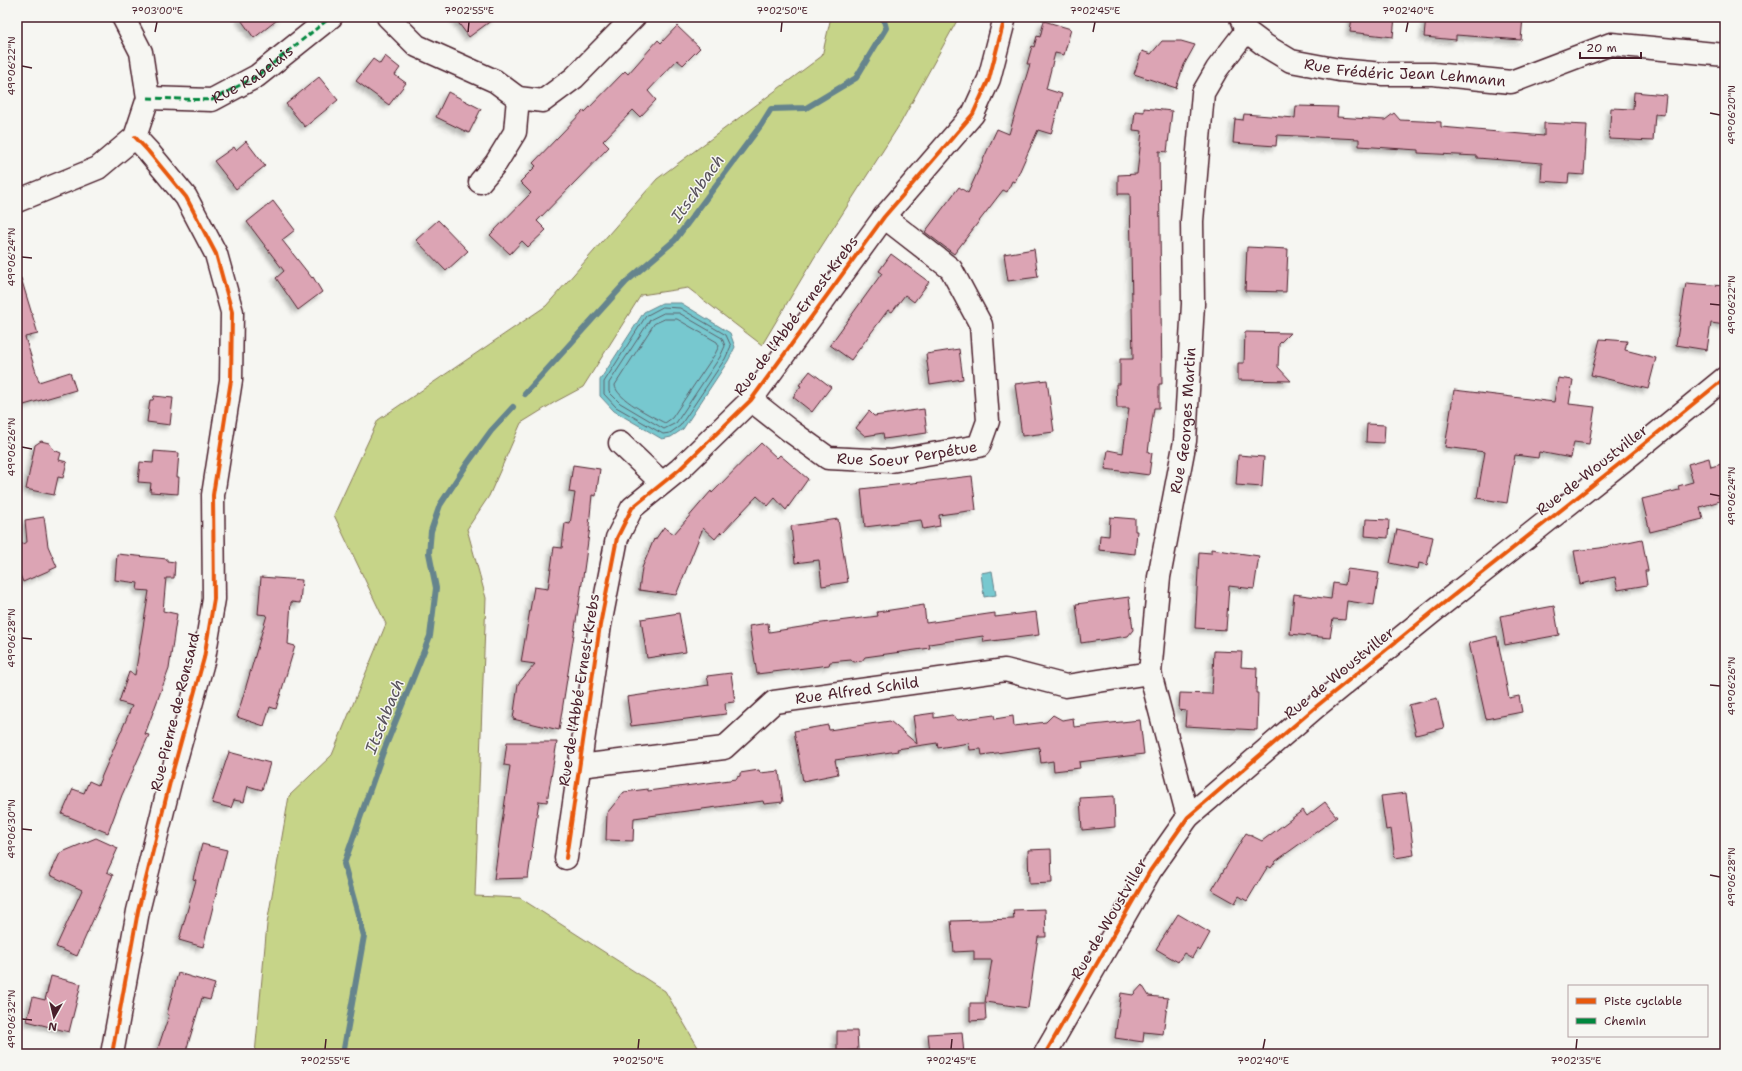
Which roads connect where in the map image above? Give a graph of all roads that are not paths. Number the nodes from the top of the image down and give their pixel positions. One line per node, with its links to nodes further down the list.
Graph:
1 (123, 17): 8 (street)
2 (331, 17): 8 (street, Rue Rabelais)
3 (388, 17): 9 (street)
4 (634, 17): 9 (street)
5 (1005, 17): 13 (street, Rue de l'Abbé Ernest Krebs)
6 (1243, 24): 7 (street, Rue Frédéric Jean Lehmann); 18 (street, Rue Georges Martin)
7 (1725, 55)
8 (148, 98): 10 (street)
9 (518, 98): 11 (street)
10 (135, 138): 12 (street); 22 (street, Rue Pierre de Ronsard)
11 (480, 182)
12 (17, 201)
13 (884, 217): 15 (street, Rue de l'Abbé Ernest Krebs); 15 (street, Rue Soeur Perpétue)
14 (1725, 378): 20 (street, Rue de Woustviller)
15 (751, 400): 17 (street, Rue de l'Abbé Ernest Krebs)
16 (620, 443): 17 (street)
17 (662, 483): 19 (street, Rue de l'Abbé Ernest Krebs)
18 (1150, 674): 19 (street, Rue Alfred Schild); 20 (street, Rue Georges Martin)
19 (580, 766): 21 (street, Rue de l'Abbé Ernest Krebs)
20 (1188, 817): 23 (street, Rue de Woustviller)
21 (566, 858)
22 (112, 1054)
23 (1045, 1054)

